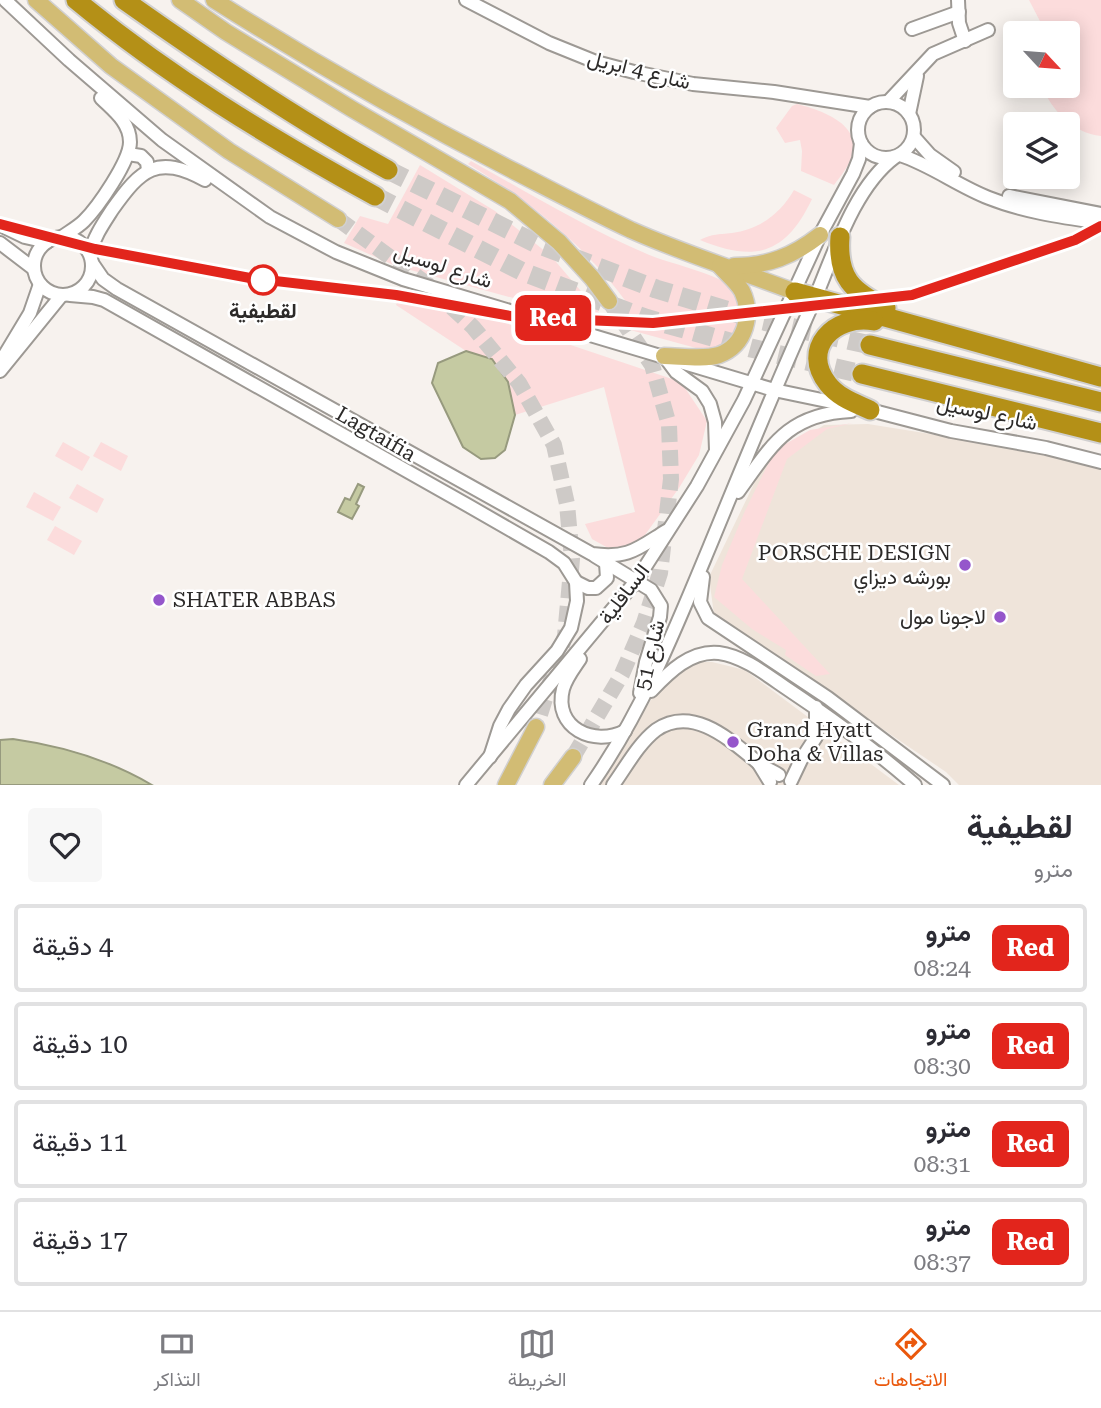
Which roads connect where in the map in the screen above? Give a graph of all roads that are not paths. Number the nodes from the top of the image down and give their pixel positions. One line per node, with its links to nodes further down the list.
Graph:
1 (5, 0): 12 (street, شارع لوسيل)
2 (36, 0): 30 (main road)
3 (76, 0): 28 (highway)
4 (124, 0): 23 (highway)
5 (180, 0): 45 (main road)
6 (214, 0): 39 (main road)
7 (466, 0): 14 (street, شارع 4 ابريل)
8 (959, 9): 9 (street); 11 (street)
9 (912, 29)
10 (988, 30): 11 (street)
11 (970, 38): 13 (street)
12 (69, 60): 20 (street, شارع لوسيل); 27 (street, شارع لوسيل)
13 (925, 64): 15 (street); 17 (street)
14 (824, 100): 16 (street, شارع 4 ابريل); 18 (street, شارع 4 ابريل)
15 (888, 102): 16 (street); 17 (street)
16 (870, 107): 18 (street)
17 (909, 114): 19 (street)
18 (860, 137): 21 (street); 24 (street)
19 (914, 137): 21 (street); 26 (street)
20 (128, 154): 22 (street); 34 (street)
21 (897, 156): 25 (street); 26 (street)
22 (148, 170): 27 (street); 38 (street)
23 (388, 170)
24 (853, 174): 25 (street); 33 (street)
25 (870, 183): 35 (street)
26 (968, 185): 29 (street); 31 (street)
27 (225, 187): 48 (street, شارع لوسيل)
28 (375, 196)
29 (1101, 214)
30 (338, 219)
31 (1101, 223)
32 (0, 225): 36 (street)
33 (820, 235): 39 (main road); 42 (street)
34 (62, 237): 36 (street); 38 (street)
35 (840, 237): 44 (street); 46 (highway)
36 (47, 242): 40 (street)
37 (0, 243): 40 (street)
38 (91, 258): 43 (street); 63 (street, Lagtaifia)
39 (718, 264): 42 (main road); 48 (main road)
40 (34, 269): 41 (street)
41 (40, 284): 43 (street); 49 (street)
42 (795, 292): 44 (highway); 53 (street)
43 (66, 295): 50 (street); 66 (street)
44 (815, 298): 46 (highway); 54 (street)
45 (609, 301)
46 (927, 330): 52 (highway); 56 (highway)
47 (870, 345): 55 (highway, شارع لوسيل)
48 (664, 356): 53 (street, شارع لوسيل); 58 (street)
49 (0, 365)
50 (0, 371)
51 (862, 374): 57 (highway, شارع لوسيل)
52 (1101, 377)
53 (752, 383): 54 (street, شارع لوسيل); 58 (street, السافلية)
54 (774, 390): 56 (street, شارع لوسيل); 60 (street)
55 (1101, 402)
56 (870, 410): 59 (street, شارع لوسيل); 60 (street)
57 (1101, 433)
58 (716, 452): 61 (street, السافلية)
59 (1101, 462)
60 (726, 509): 62 (street)
61 (670, 528): 63 (street); 65 (street, السافلية)
62 (710, 544): 68 (street); 83 (street)
63 (592, 554): 64 (street, شارع 51)
64 (606, 563): 65 (street, شارع 51); 66 (street)
65 (636, 581): 67 (street, السافلية); 68 (street, شارع 51)
66 (576, 582): 74 (street)
67 (602, 623): 72 (street); 74 (street, السافلية)
68 (641, 703): 69 (street); 72 (street)
69 (816, 708): 71 (street); 73 (street)
70 (536, 727): 78 (main road)
71 (846, 729): 73 (street); 82 (street)
72 (625, 731): 80 (street)
73 (816, 737): 76 (street)
74 (490, 757): 77 (street, السافلية)
75 (573, 757): 79 (main road)
76 (781, 781): 81 (street)
77 (466, 785)
78 (506, 785)
79 (552, 785)
80 (591, 785)
81 (612, 785)
82 (915, 785)
83 (943, 785)

